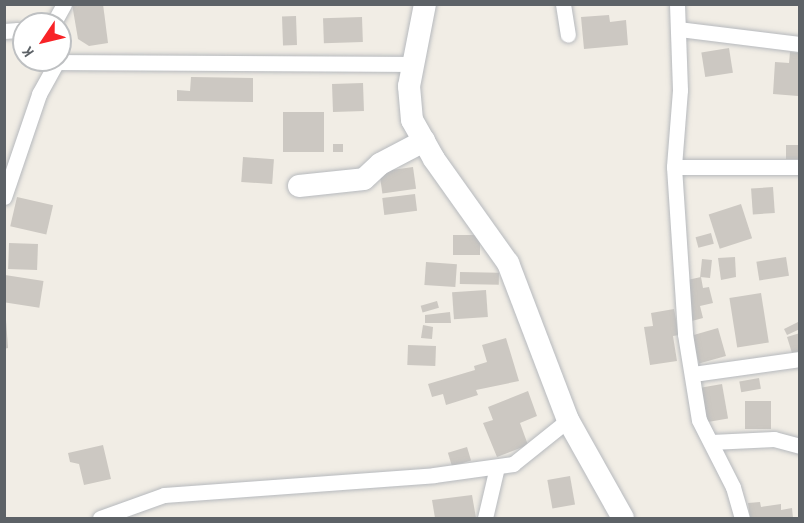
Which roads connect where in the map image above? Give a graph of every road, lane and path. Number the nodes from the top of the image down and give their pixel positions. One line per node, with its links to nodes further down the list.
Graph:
1 (425, 4): 8 (street)
2 (563, 4): 5 (street)
3 (677, 4): 4 (street)
4 (679, 29): 6 (street); 11 (street)
5 (568, 35)
6 (800, 44)
7 (72, 61): 8 (street)
8 (412, 64): 10 (street)
9 (50, 72): 14 (street)
10 (424, 141): 13 (street); 17 (street)
11 (674, 167): 12 (street); 16 (street)
12 (800, 167)
13 (298, 186)
14 (4, 197)
15 (800, 359): 16 (street)
16 (693, 374): 18 (street)
17 (568, 420): 20 (street); 23 (street)
18 (711, 442): 19 (street); 24 (street)
19 (800, 446)
20 (497, 467): 21 (street); 22 (street)
21 (100, 519)
22 (485, 519)
23 (623, 519)
24 (742, 519)

